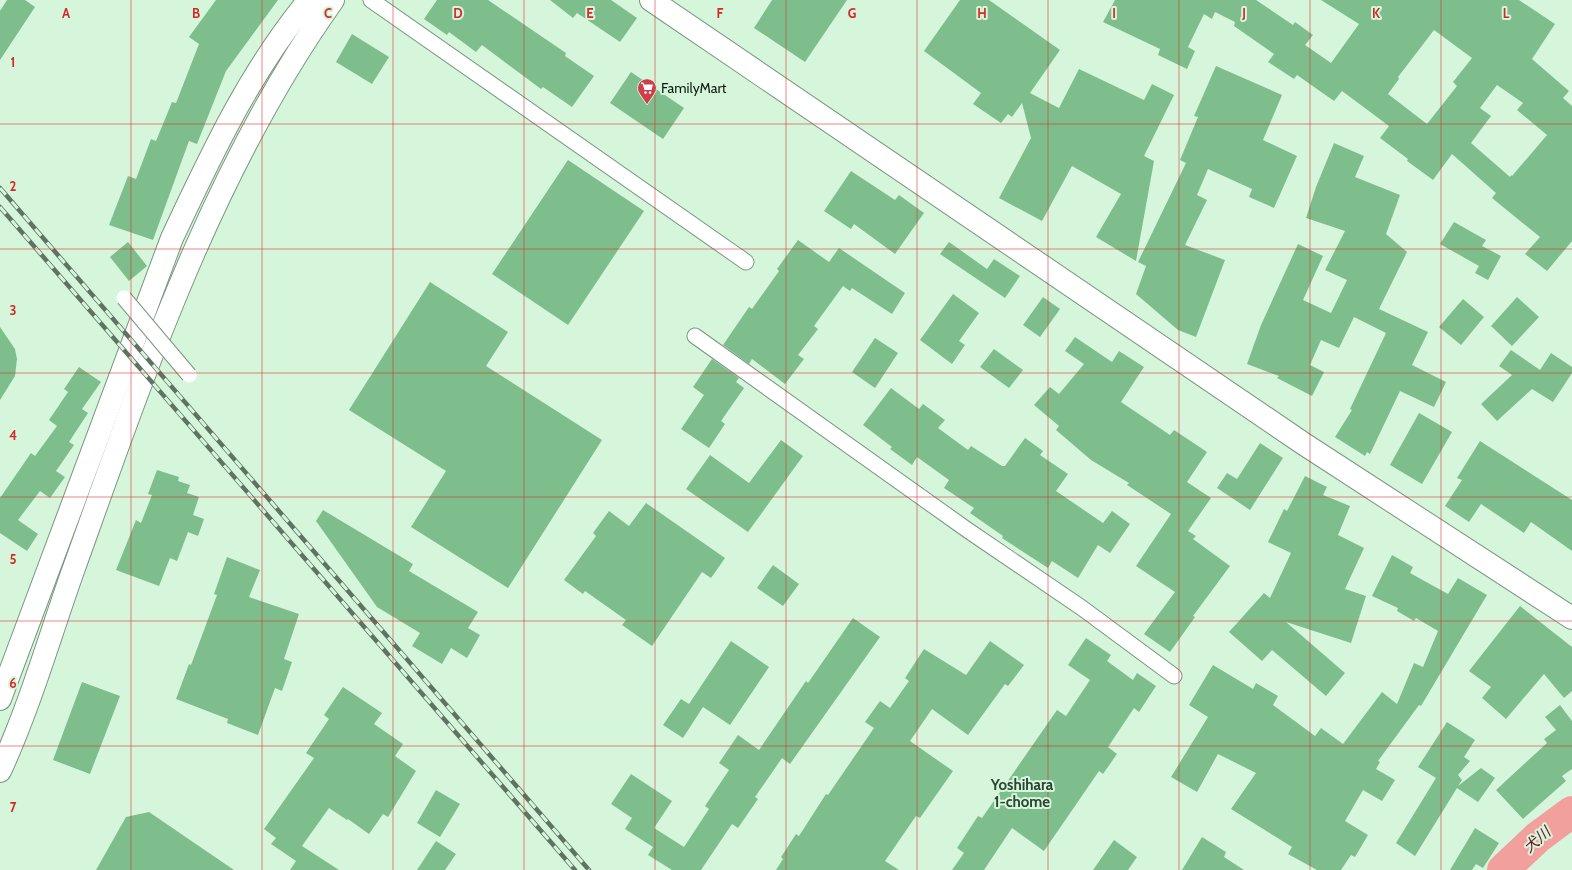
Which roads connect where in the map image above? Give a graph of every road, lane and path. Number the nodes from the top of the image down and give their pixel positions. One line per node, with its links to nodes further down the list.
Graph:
1 (309, 0): 11 (street)
2 (333, 0): 12 (street)
3 (371, 0): 5 (street)
4 (651, 0): 9 (street)
5 (746, 262)
6 (124, 298): 8 (street, bridge)
7 (695, 336): 10 (street)
8 (189, 375)
9 (1572, 618)
10 (1174, 676)
11 (0, 699)
12 (0, 771)

